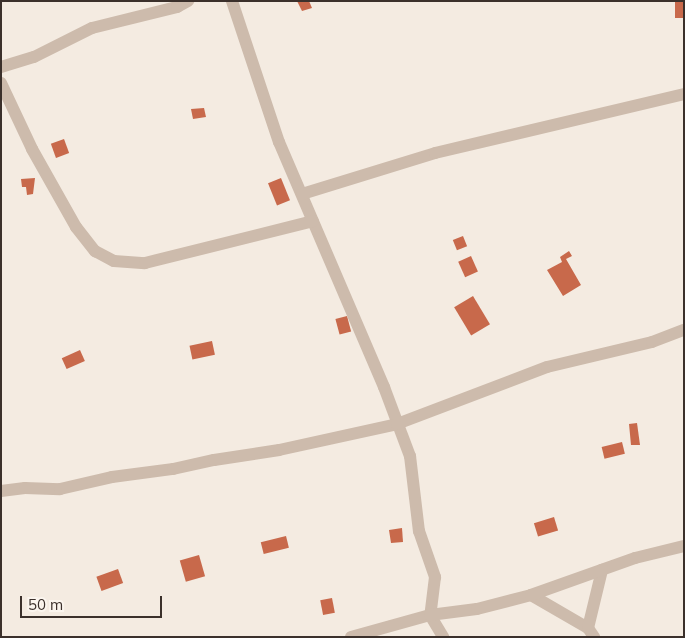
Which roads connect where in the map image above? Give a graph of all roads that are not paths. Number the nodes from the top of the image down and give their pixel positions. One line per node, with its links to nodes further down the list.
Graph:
1 (188, 1): 3 (street)
2 (232, 1): 6 (street)
3 (1, 67)
4 (1, 83): 7 (street)
5 (684, 94): 6 (street)
6 (302, 194): 7 (street)
7 (313, 221): 9 (street)
8 (684, 330): 9 (street)
9 (397, 424): 10 (street); 14 (street)
10 (1, 491)
11 (684, 546): 12 (street)
12 (602, 570): 13 (street); 15 (street)
13 (531, 595): 14 (street); 15 (street)
14 (430, 615): 16 (street); 17 (street)
15 (591, 632)
16 (351, 637)
17 (443, 637)

